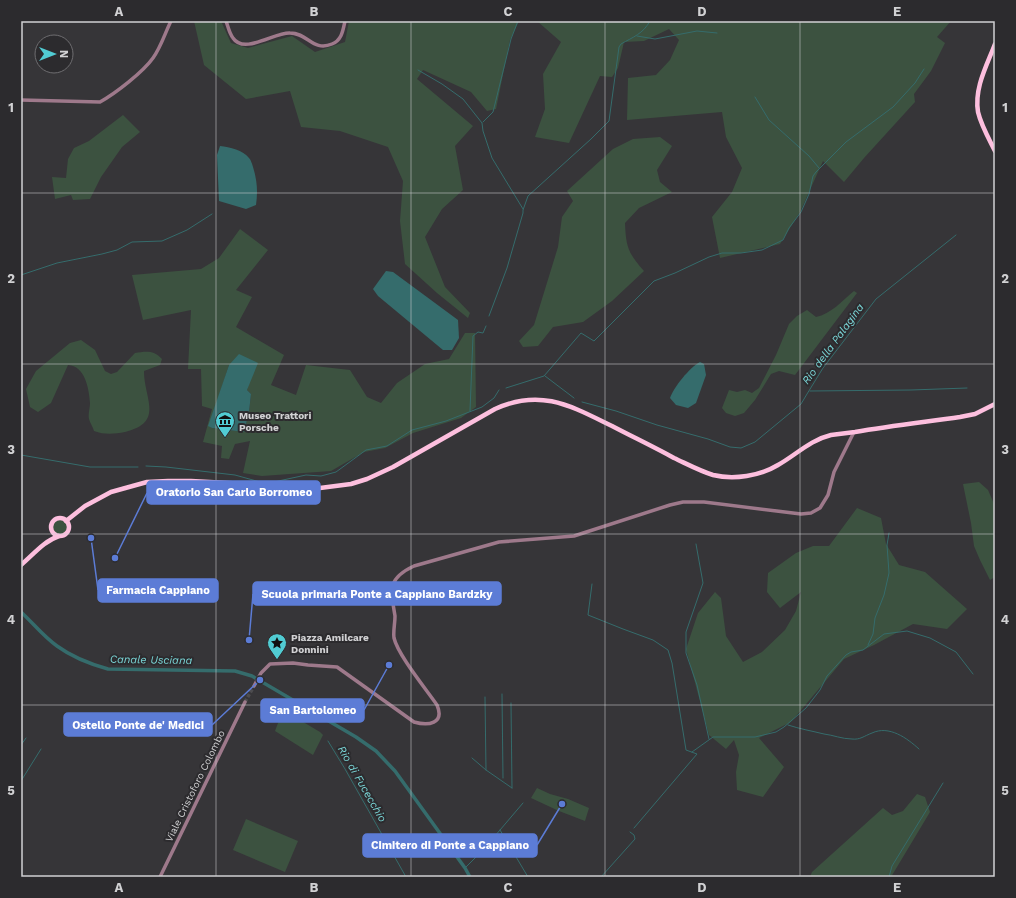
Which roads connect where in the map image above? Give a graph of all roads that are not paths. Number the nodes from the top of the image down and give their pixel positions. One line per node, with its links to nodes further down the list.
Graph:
1 (171, 21): 5 (street)
2 (226, 21): 3 (street)
3 (345, 21)
4 (995, 44): 6 (main road)
5 (21, 100)
6 (995, 151)
7 (995, 404): 8 (main road)
8 (854, 432): 9 (main road); 14 (street)
9 (66, 521): 10 (main road); 11 (main road)
10 (51, 530): 11 (main road); 12 (main road)
11 (60, 536): 12 (main road)
12 (46, 543): 13 (main road)
13 (21, 565)
14 (254, 686)
15 (245, 702): 16 (street, Viale Cristoforo Colombo)
16 (160, 877)

